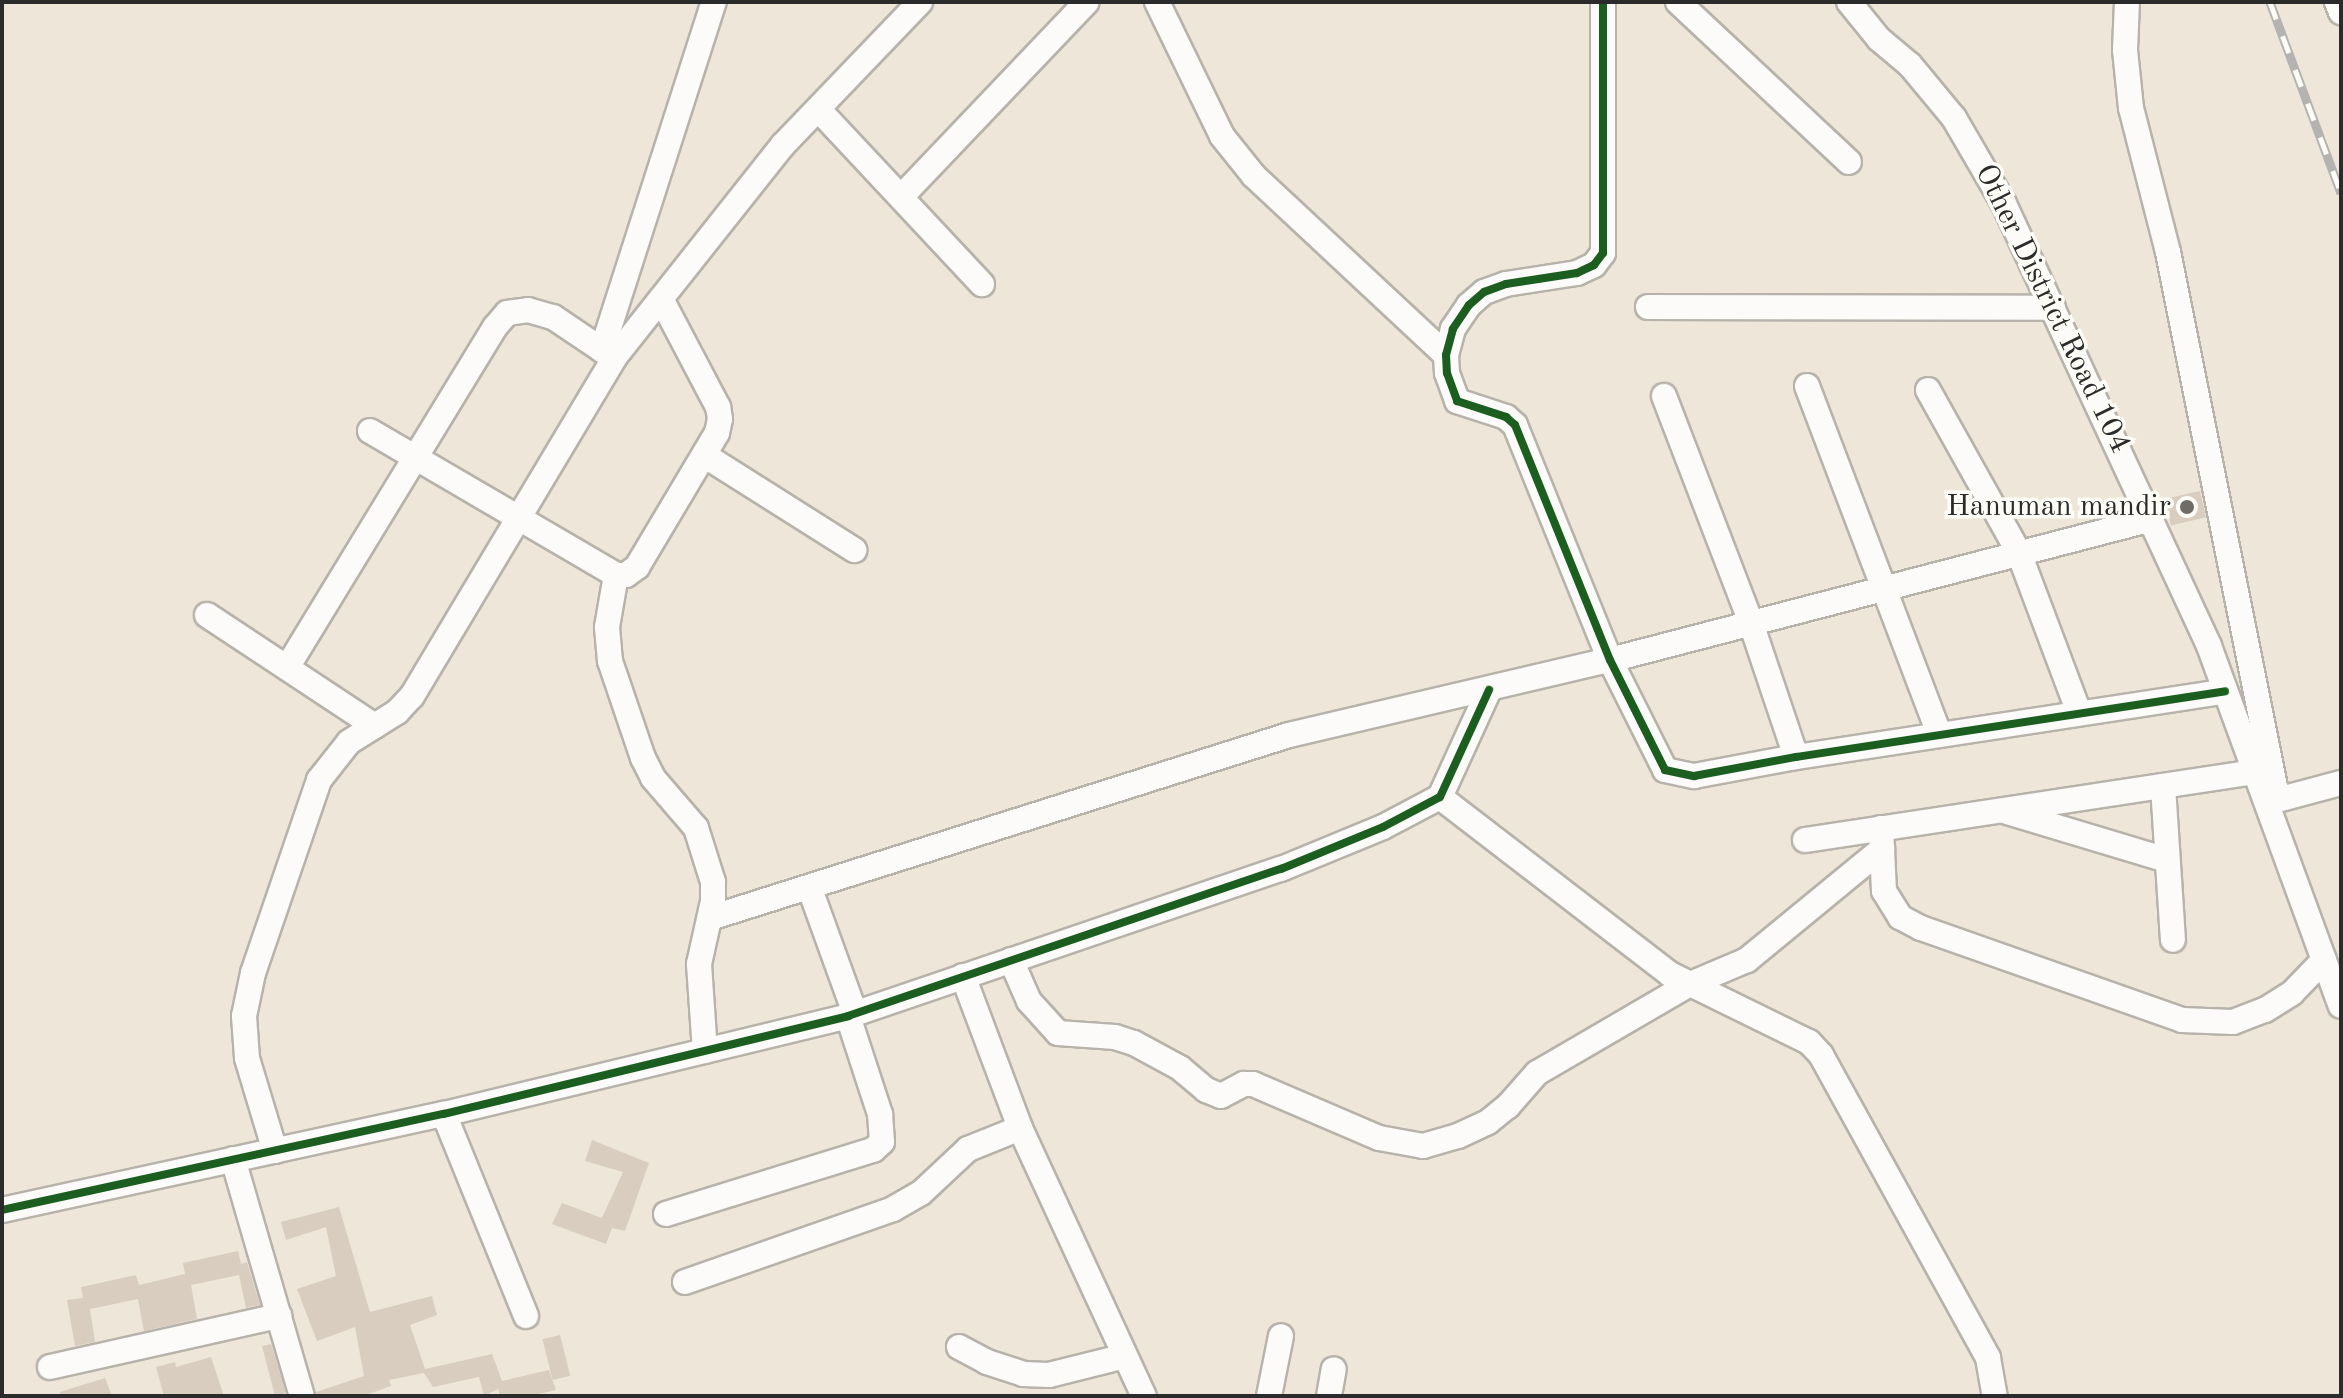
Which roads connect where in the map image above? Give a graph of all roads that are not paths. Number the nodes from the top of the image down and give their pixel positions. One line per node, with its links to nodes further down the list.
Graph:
1 (714, 2): 18 (street)
2 (920, 2): 11 (street)
3 (1087, 2): 13 (street)
4 (1157, 2): 19 (street)
5 (1603, 2): 19 (street)
6 (1678, 2): 12 (street)
7 (1849, 2): 17 (street, Other District Road 104)
8 (2127, 2): 46 (street)
9 (2337, 2): 10 (street)
10 (2341, 12)
11 (818, 109): 13 (street); 15 (street)
12 (1849, 162)
13 (901, 197): 14 (street)
14 (982, 284)
15 (661, 299): 18 (street); 24 (street)
16 (1648, 307): 17 (street)
17 (2053, 308): 27 (street, Other District Road 104)
18 (608, 354): 25 (street); 26 (street)
19 (1446, 355): 34 (street)
20 (1807, 386): 31 (street)
21 (1928, 390): 29 (street)
22 (1664, 396): 33 (street)
23 (370, 431): 25 (street)
24 (704, 455): 28 (street); 30 (street)
25 (417, 458): 26 (street); 35 (street)
26 (518, 519): 30 (street); 39 (street)
27 (2152, 519): 29 (street); 37 (street, Other District Road 104)
28 (854, 550)
29 (2019, 553): 31 (street); 38 (street)
30 (616, 575): 53 (street)
31 (1883, 589): 33 (street); 40 (street)
32 (207, 615): 35 (street)
33 (1751, 623): 34 (street); 41 (street)
34 (1610, 660): 36 (street); 41 (street)
35 (288, 666): 39 (street)
36 (1489, 690): 45 (street); 52 (street)
37 (2225, 691): 38 (street); 42 (street, Other District Road 104)
38 (2079, 713): 40 (street)
39 (375, 726): 64 (street)
40 (1939, 734): 41 (street)
41 (1796, 757)
42 (2255, 772): 44 (street); 51 (street, Other District Road 104)
43 (2341, 783): 46 (street)
44 (2163, 786): 47 (street); 50 (street)
45 (1440, 797): 55 (street); 58 (street)
46 (2277, 800): 51 (street)
47 (2001, 810): 48 (street); 50 (street)
48 (1882, 839): 49 (street); 56 (street); 58 (street)
49 (1805, 840)
50 (2167, 860): 54 (street)
51 (2293, 875): 56 (street, Other District Road 104)
52 (810, 889): 53 (street); 60 (street)
53 (710, 918): 61 (street)
54 (2173, 940)
55 (1011, 960): 57 (street); 58 (street)
56 (2324, 960): 59 (street, Other District Road 104)
57 (963, 976): 60 (street); 63 (street)
58 (1688, 985): 80 (street)
59 (2341, 1006)
60 (851, 1014): 61 (street); 67 (street)
61 (705, 1051): 62 (street)
62 (444, 1114): 64 (street); 70 (street)
63 (1020, 1128): 68 (street); 73 (street)
64 (275, 1151): 65 (street)
65 (233, 1159): 66 (street); 69 (street)
66 (2, 1210)
67 (666, 1214)
68 (685, 1282)
69 (279, 1316): 74 (street); 76 (street)
70 (526, 1316)
71 (1281, 1336): 78 (street)
72 (959, 1347): 73 (street)
73 (1125, 1356): 77 (street)
74 (50, 1367)
75 (1334, 1369): 79 (street)
76 (302, 1396)
77 (1144, 1396)
78 (1269, 1396)
79 (1329, 1396)
80 (1995, 1396)

